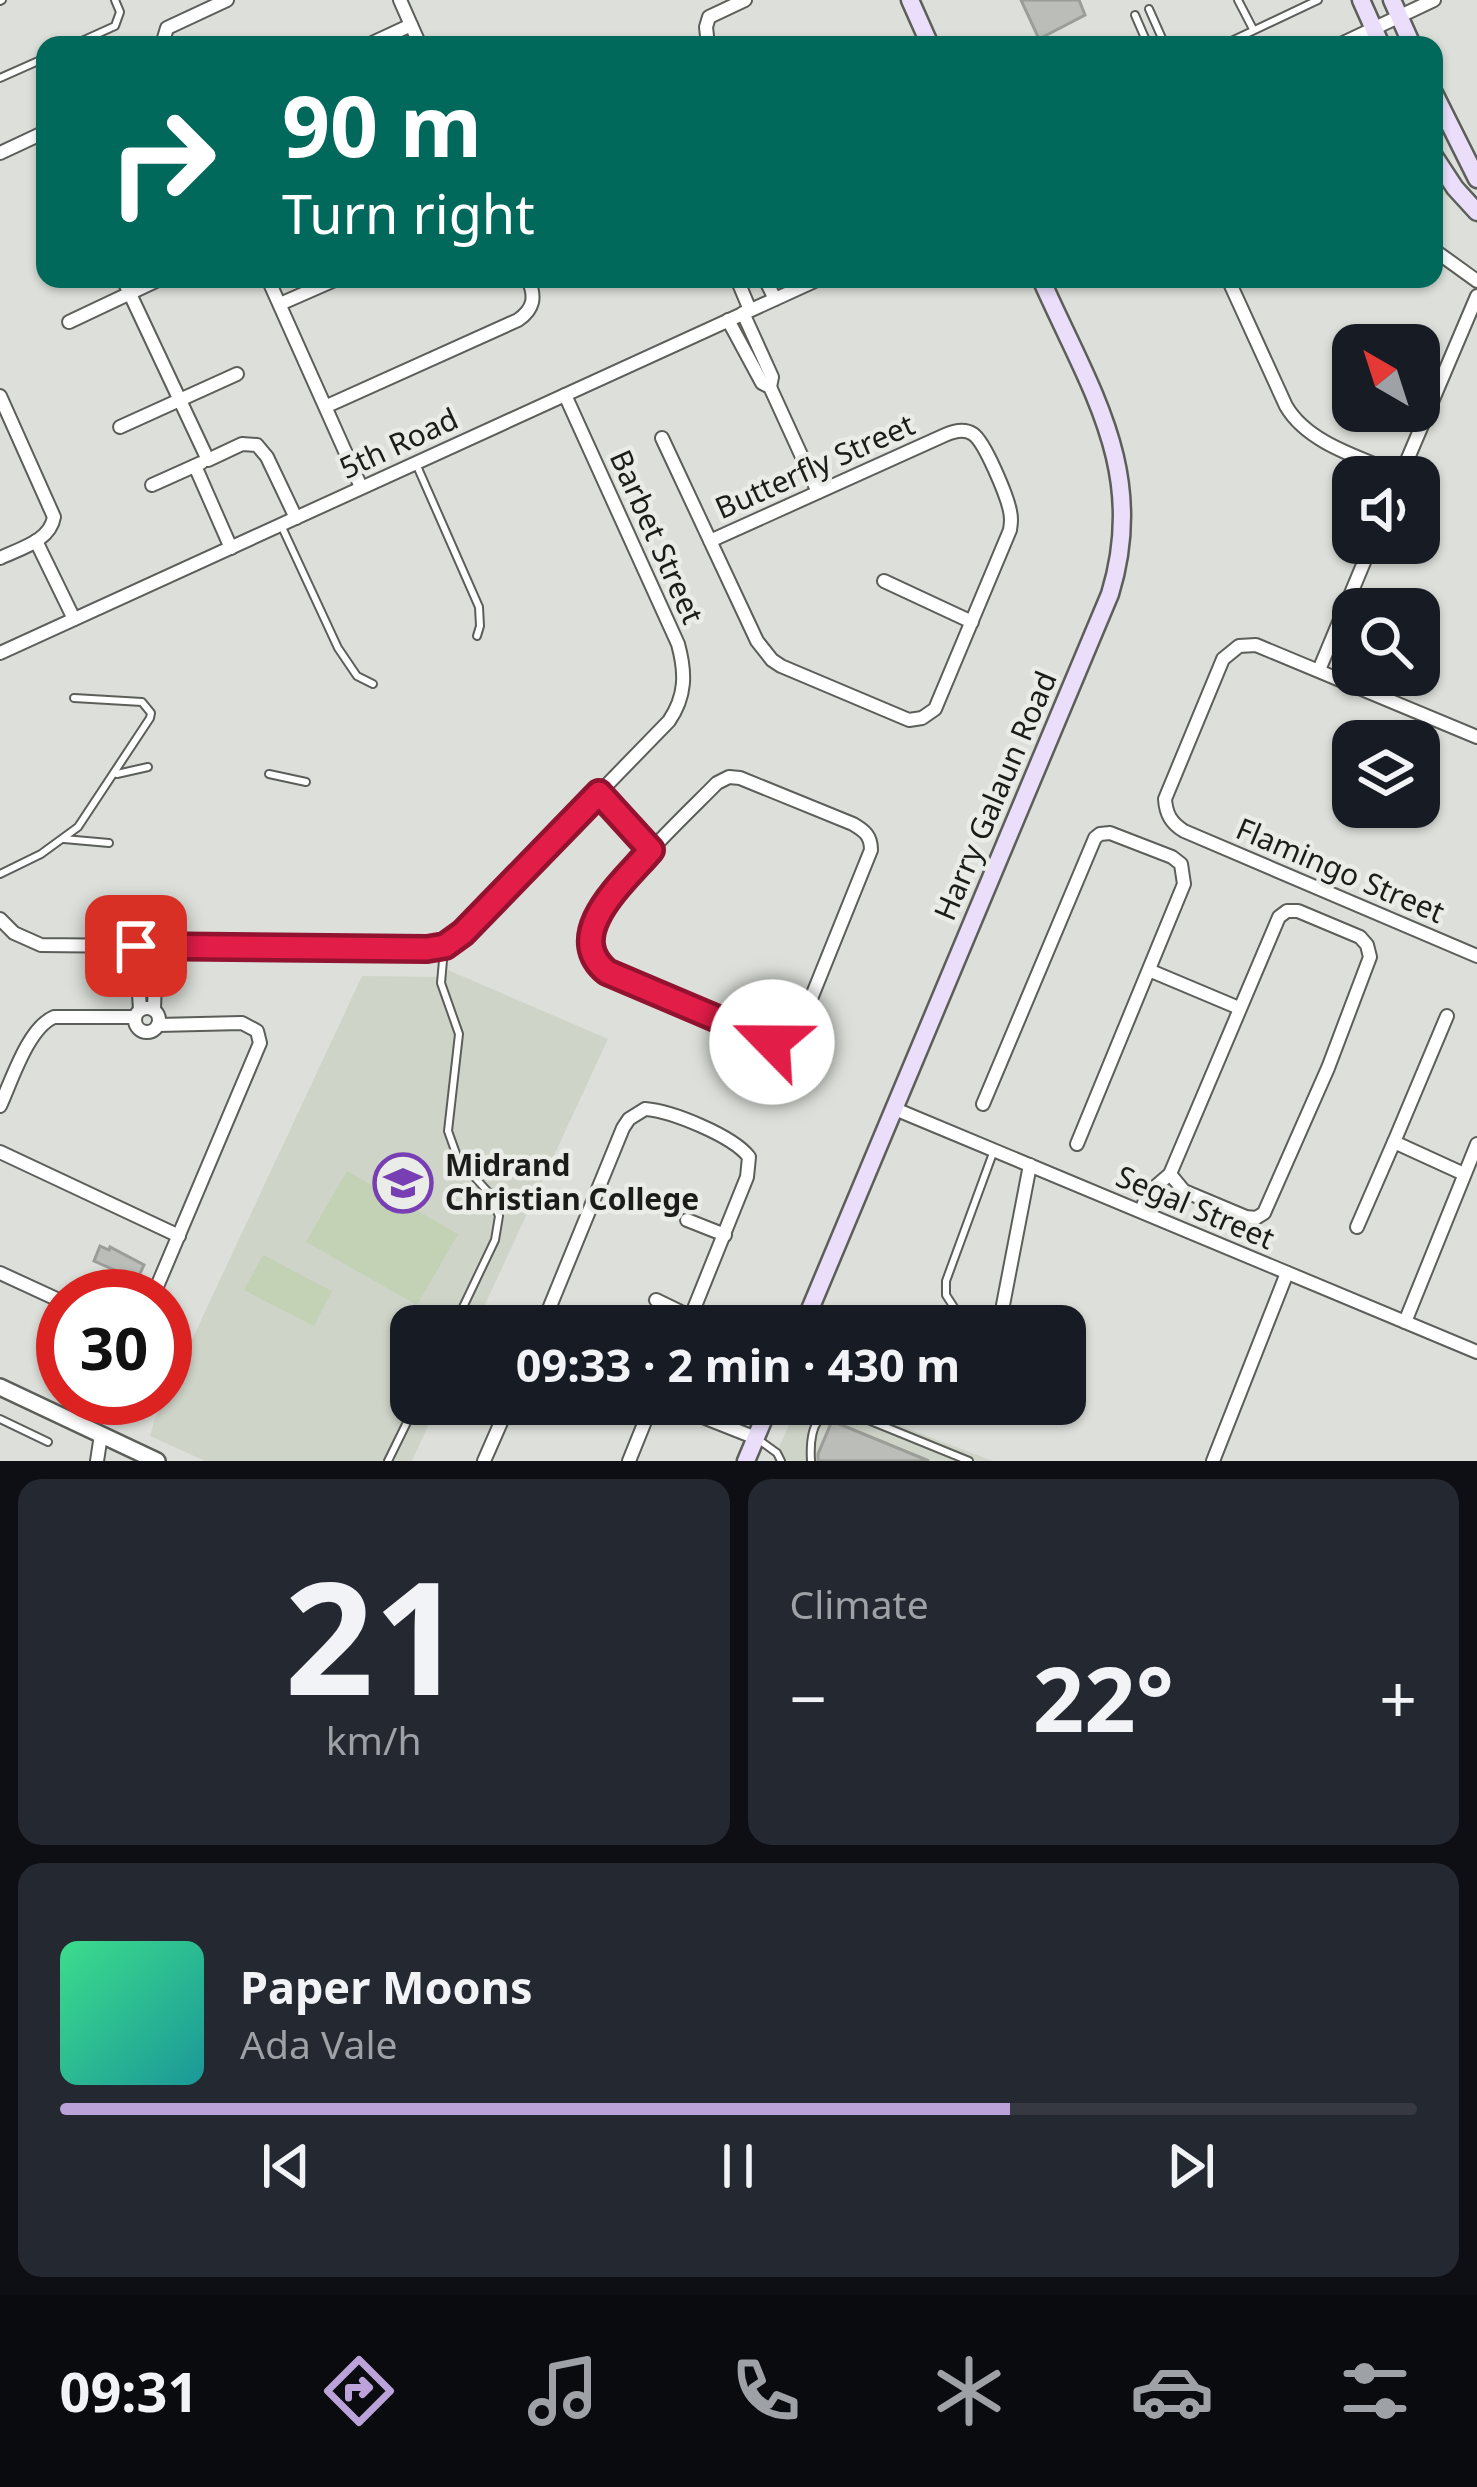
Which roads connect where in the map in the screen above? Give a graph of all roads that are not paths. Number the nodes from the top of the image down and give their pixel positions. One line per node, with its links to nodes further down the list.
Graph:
1 (115, 0): 15 (lane)
2 (227, 0): 16 (street)
3 (400, 0): 13 (street)
4 (745, 0): 19 (street)
5 (908, 0): 20 (main road)
6 (1238, 0): 14 (lane)
7 (1318, 0): 14 (lane)
8 (1360, 0): 24 (main road)
9 (1435, 0): 10 (street)
10 (1396, 8): 25 (street); 26 (main road)
11 (1149, 9): 22 (lane)
12 (1135, 15): 21 (lane)
13 (411, 26): 17 (street); 18 (street)
14 (1253, 30): 23 (lane)
15 (93, 36)
16 (165, 36)
17 (388, 36)
18 (416, 36)
19 (707, 36)
20 (926, 36)
21 (1144, 36)
22 (1162, 36)
23 (1241, 36)
24 (1377, 36)
25 (1378, 36)
26 (1408, 36)
27 (36, 62): 28 (lane)
28 (0, 78)
29 (1443, 111): 33 (main road)
30 (36, 136): 31 (street)
31 (0, 153)
32 (1443, 170): 34 (main road)
33 (1477, 179)
34 (1477, 212)
35 (1443, 256): 36 (street)
36 (1477, 281)
37 (128, 288): 47 (street)
38 (141, 288): 47 (street)
39 (272, 288): 50 (street)
40 (316, 288): 50 (street)
41 (531, 288): 59 (street)
42 (739, 288): 51 (street)
43 (770, 288): 49 (street)
44 (799, 288): 49 (street, 5th Road)
45 (1045, 288): 106 (main road, Harry Galaun Road)
46 (1232, 288): 62 (street)
47 (130, 293): 53 (street); 58 (street)
48 (1477, 296): 63 (street)
49 (775, 299): 51 (street, 5th Road)
50 (280, 304): 59 (street)
51 (746, 312): 52 (street, 5th Road); 55 (street)
52 (728, 320): 55 (street); 57 (street, 5th Road)
53 (69, 322)
54 (237, 374): 58 (street)
55 (770, 388): 68 (street)
56 (0, 395): 71 (street)
57 (565, 395): 65 (street, 5th Road); 89 (street, Barbet Street)
58 (179, 400): 60 (street); 64 (street)
59 (327, 406): 67 (street)
60 (120, 427)
61 (662, 437): 72 (street, Butterfly Street)
62 (1358, 456)
63 (1409, 456)
64 (201, 463): 66 (street); 69 (street); 73 (street)
65 (415, 463): 67 (street, 5th Road); 79 (lane)
66 (152, 485)
67 (361, 487): 69 (street, 5th Road)
68 (818, 492): 72 (street, Butterfly Street); 78 (street, Butterfly Street)
69 (296, 518): 70 (street, 5th Road)
70 (281, 525): 73 (street, 5th Road); 82 (lane)
71 (35, 541): 74 (street); 77 (street)
72 (710, 541): 78 (street, Butterfly Street)
73 (231, 548): 77 (street, 5th Road)
74 (0, 557)
75 (1363, 564): 81 (street)
76 (884, 581): 78 (street)
77 (74, 619): 80 (street, 5th Road)
78 (972, 622)
79 (477, 636)
80 (0, 653)
81 (1319, 670): 84 (street); 98 (street, Flamingo Street)
82 (373, 684)
83 (74, 698): 87 (lane)
84 (1477, 736)
85 (148, 766): 87 (lane)
86 (269, 774): 88 (lane)
87 (114, 775): 90 (lane)
88 (306, 782)
89 (599, 793): 92 (street); 96 (street, Barbet Street)
90 (64, 839): 91 (lane); 93 (lane)
91 (109, 843)
92 (651, 850): 92 (street)
93 (0, 874)
94 (0, 919): 95 (street)
95 (136, 946): 97 (street); 101 (street)
96 (445, 946): 97 (street); 125 (lane)
97 (156, 947): 101 (street)
98 (1477, 956)
99 (1150, 971): 100 (street); 104 (street); 108 (street)
100 (1239, 1008): 113 (street); 113 (street)
101 (143, 1012): 103 (street); 103 (street); 105 (street)
102 (1448, 1016): 107 (street)
103 (158, 1025): 119 (street)
104 (983, 1104)
105 (0, 1106)
106 (895, 1109): 110 (street, Segal Street); 129 (main road, Harry Galaun Road)
107 (1394, 1142): 114 (street); 117 (street)
108 (1077, 1144)
109 (1477, 1144): 114 (street)
110 (994, 1150): 112 (street, Segal Street); 130 (lane)
111 (0, 1152): 119 (street)
112 (1030, 1165): 115 (street, Segal Street); 131 (street)
113 (1170, 1174): 115 (street)
114 (1464, 1174): 132 (street)
115 (1141, 1211): 122 (street, Segal Street)
116 (688, 1220): 118 (street)
117 (1358, 1227)
118 (724, 1235): 126 (street); 128 (street)
119 (179, 1236): 120 (street)
120 (165, 1269)
121 (0, 1273): 123 (street)
122 (1287, 1273): 132 (street, Segal Street); 153 (street)
123 (36, 1290)
124 (656, 1300): 127 (street)
125 (464, 1305)
126 (551, 1305)
127 (664, 1305)
128 (696, 1305)
129 (812, 1305)
130 (952, 1305)
131 (1003, 1305)
132 (1406, 1322): 133 (street, Segal Street)
133 (1477, 1352)
134 (0, 1387): 141 (street)
135 (0, 1419): 143 (lane)
136 (406, 1425): 146 (lane)
137 (500, 1425): 147 (street)
138 (643, 1425): 148 (street)
139 (723, 1425): 142 (street)
140 (761, 1425): 142 (main road)
141 (101, 1435): 144 (street); 145 (street)
142 (756, 1438): 149 (main road); 150 (lane)
143 (48, 1442)
144 (97, 1461)
145 (157, 1461)
146 (388, 1461)
147 (484, 1461)
148 (628, 1461)
149 (746, 1461)
150 (781, 1461)
151 (812, 1461): 152 (lane)
152 (969, 1461)
153 (1213, 1461)

